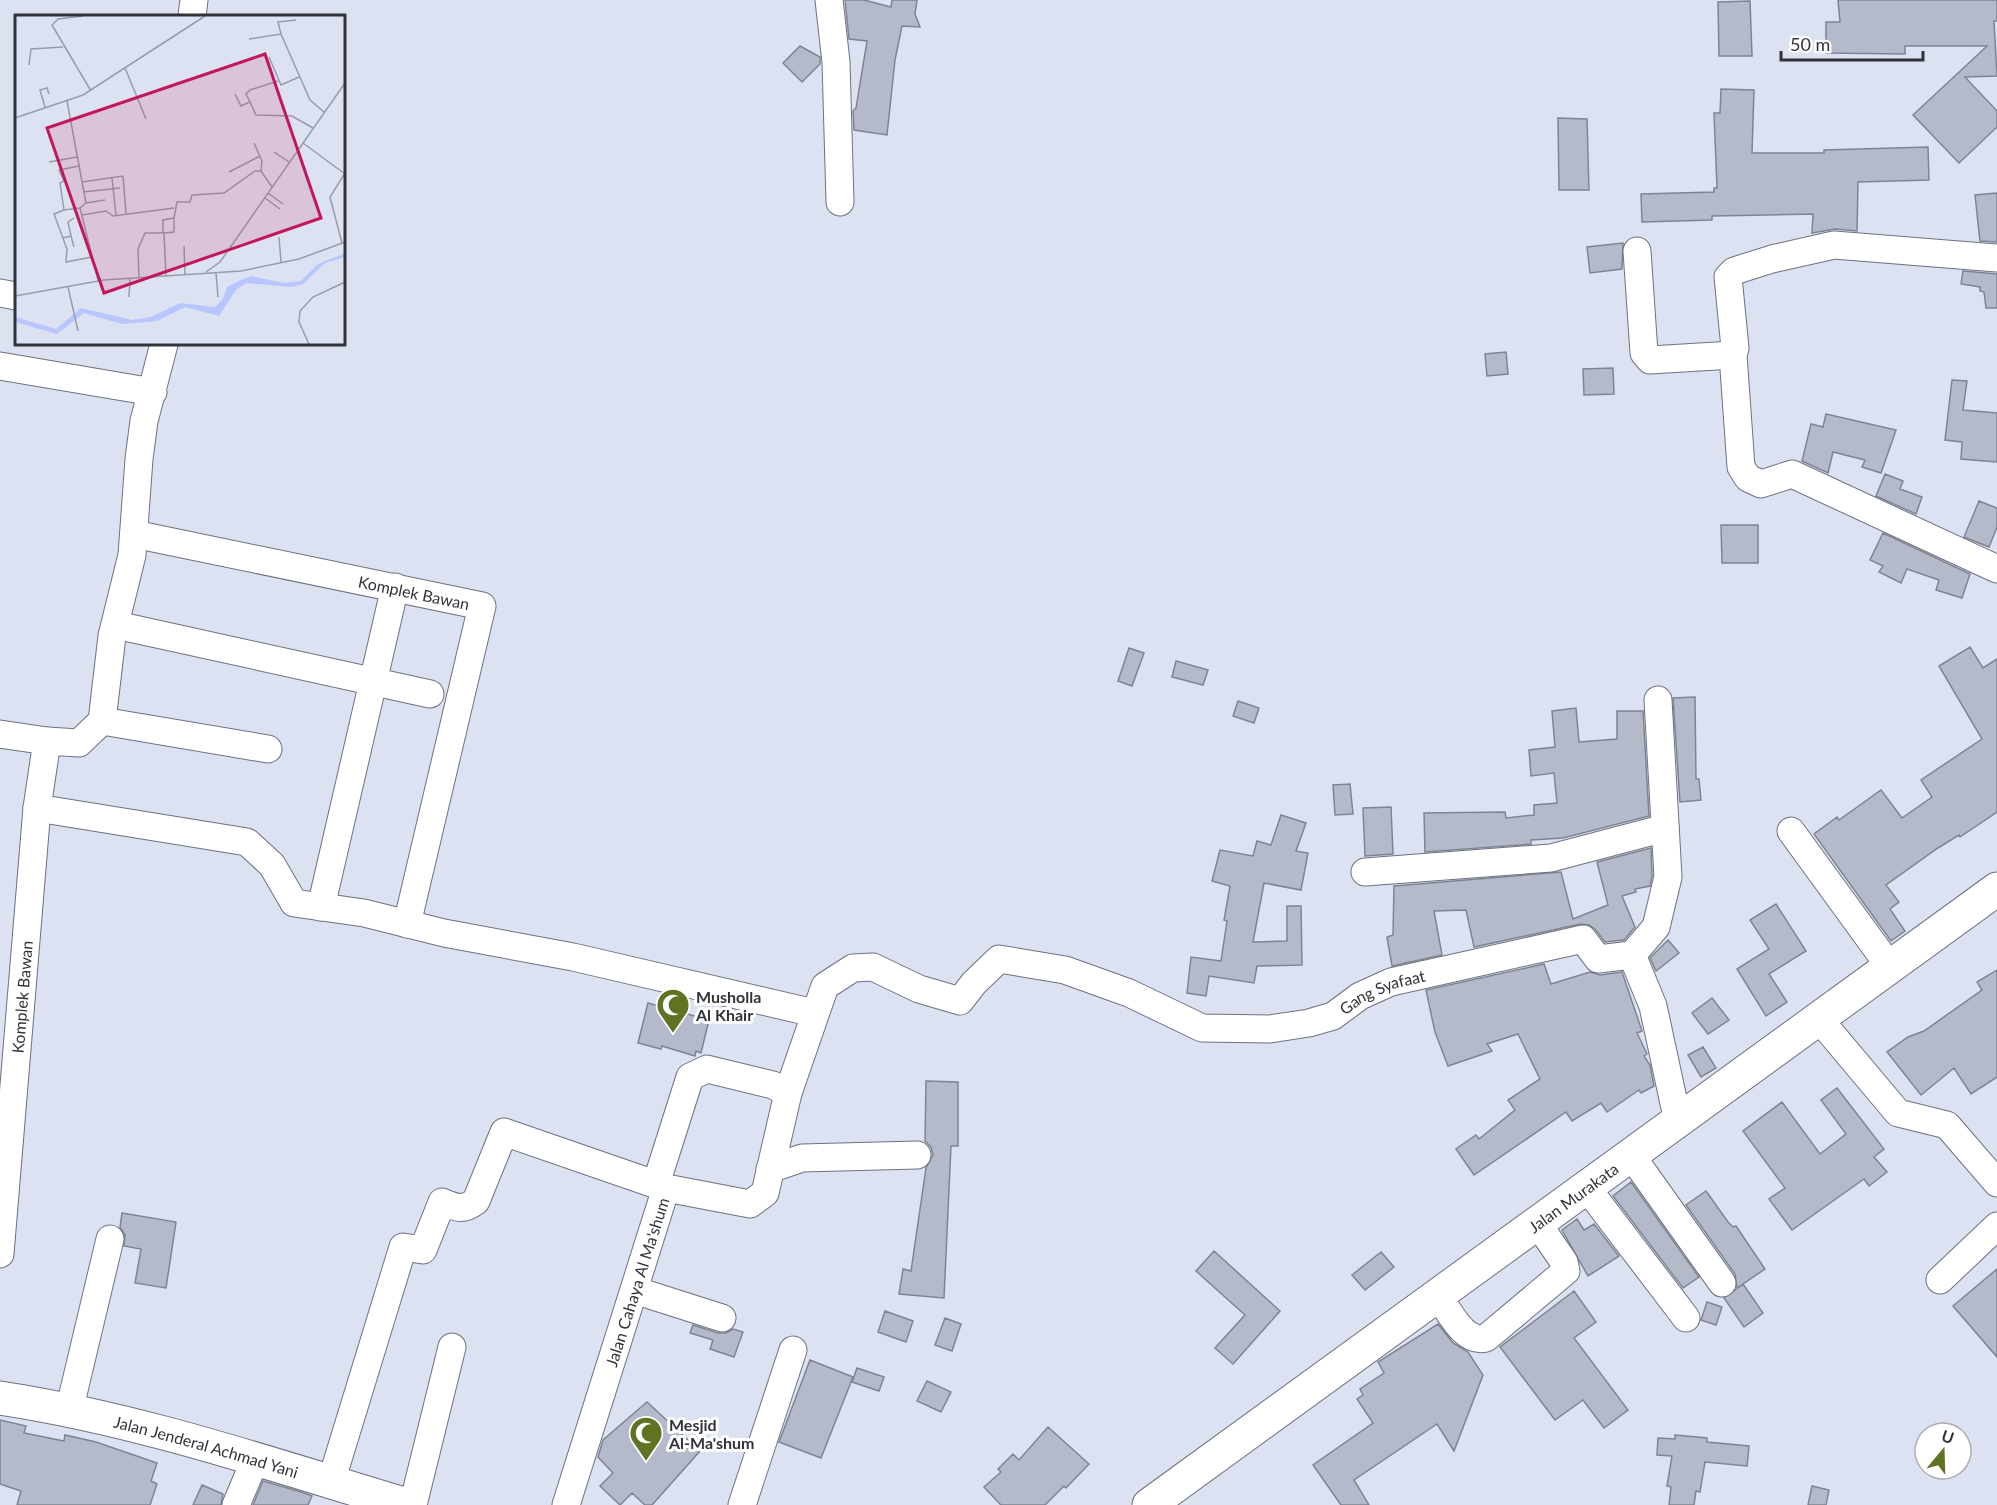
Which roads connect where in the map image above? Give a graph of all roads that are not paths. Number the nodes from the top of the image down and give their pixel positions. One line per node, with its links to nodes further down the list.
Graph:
1 (194, 0): 3 (street)
2 (829, 0): 4 (street)
3 (192, 15)
4 (840, 202)
5 (1637, 251): 10 (street)
6 (1997, 258): 10 (street)
7 (0, 293): 8 (street)
8 (15, 296)
9 (164, 345): 12 (street)
10 (1733, 355): 14 (street)
11 (0, 366): 12 (street)
12 (153, 392): 13 (street)
13 (134, 534): 15 (street, Komplek Bawan); 16 (street)
14 (1997, 569)
15 (395, 587): 17 (street); 30 (street, Komplek Bawan)
16 (116, 625): 17 (street); 20 (street)
17 (375, 682): 18 (street); 29 (street)
18 (430, 694)
19 (1658, 700): 25 (street)
20 (102, 721): 22 (street); 23 (street)
21 (0, 734): 22 (street)
22 (47, 741): 24 (street, Komplek Bawan)
23 (268, 749)
24 (37, 808): 29 (street); 40 (street, Komplek Bawan)
25 (1665, 828): 27 (street); 31 (street)
26 (1791, 831): 32 (street)
27 (1365, 872)
28 (1997, 889): 32 (main road, Jalan Murakata)
29 (321, 907): 30 (street)
30 (407, 924): 33 (street)
31 (1632, 955): 33 (street, Gang Syafaat); 36 (street)
32 (1890, 967): 34 (main road, Jalan Murakata)
33 (814, 1013): 35 (street)
34 (1819, 1019): 36 (main road, Jalan Murakata); 41 (street)
35 (788, 1093): 39 (street); 42 (street)
36 (1678, 1122): 38 (main road, Jalan Murakata)
37 (917, 1155): 39 (street)
38 (1632, 1155): 43 (main road, Jalan Murakata); 49 (street)
39 (770, 1169): 42 (street)
40 (3, 1181): 47 (street, Komplek Bawan)
41 (1997, 1183)
42 (661, 1186): 50 (street, Jalan Cahaya Al Ma'shum); 59 (street, Jalan Cahaya Al Ma'shum)
43 (1587, 1188): 44 (main road, Jalan Murakata); 53 (street)
44 (1538, 1224): 51 (main road, Jalan Murakata); 51 (street)
45 (1997, 1226): 48 (street)
46 (110, 1239): 57 (street)
47 (0, 1254)
48 (1940, 1280)
49 (1722, 1283)
50 (634, 1290): 52 (street); 63 (street, Jalan Cahaya Al Ma'shum)
51 (1438, 1296): 65 (main road, Jalan Murakata)
52 (722, 1317)
53 (1686, 1318)
54 (452, 1347): 62 (street)
55 (793, 1350): 64 (street)
56 (0, 1398): 57 (main road, Jalan Jenderal Achmad Yani)
57 (69, 1411): 58 (main road, Jalan Jenderal Achmad Yani)
58 (255, 1460): 59 (main road, Jalan Jenderal Achmad Yani); 60 (street)
59 (331, 1482): 61 (main road, Jalan Jenderal Achmad Yani)
60 (236, 1505)
61 (407, 1505)
62 (413, 1505)
63 (566, 1505)
64 (742, 1505)
65 (1149, 1505)

